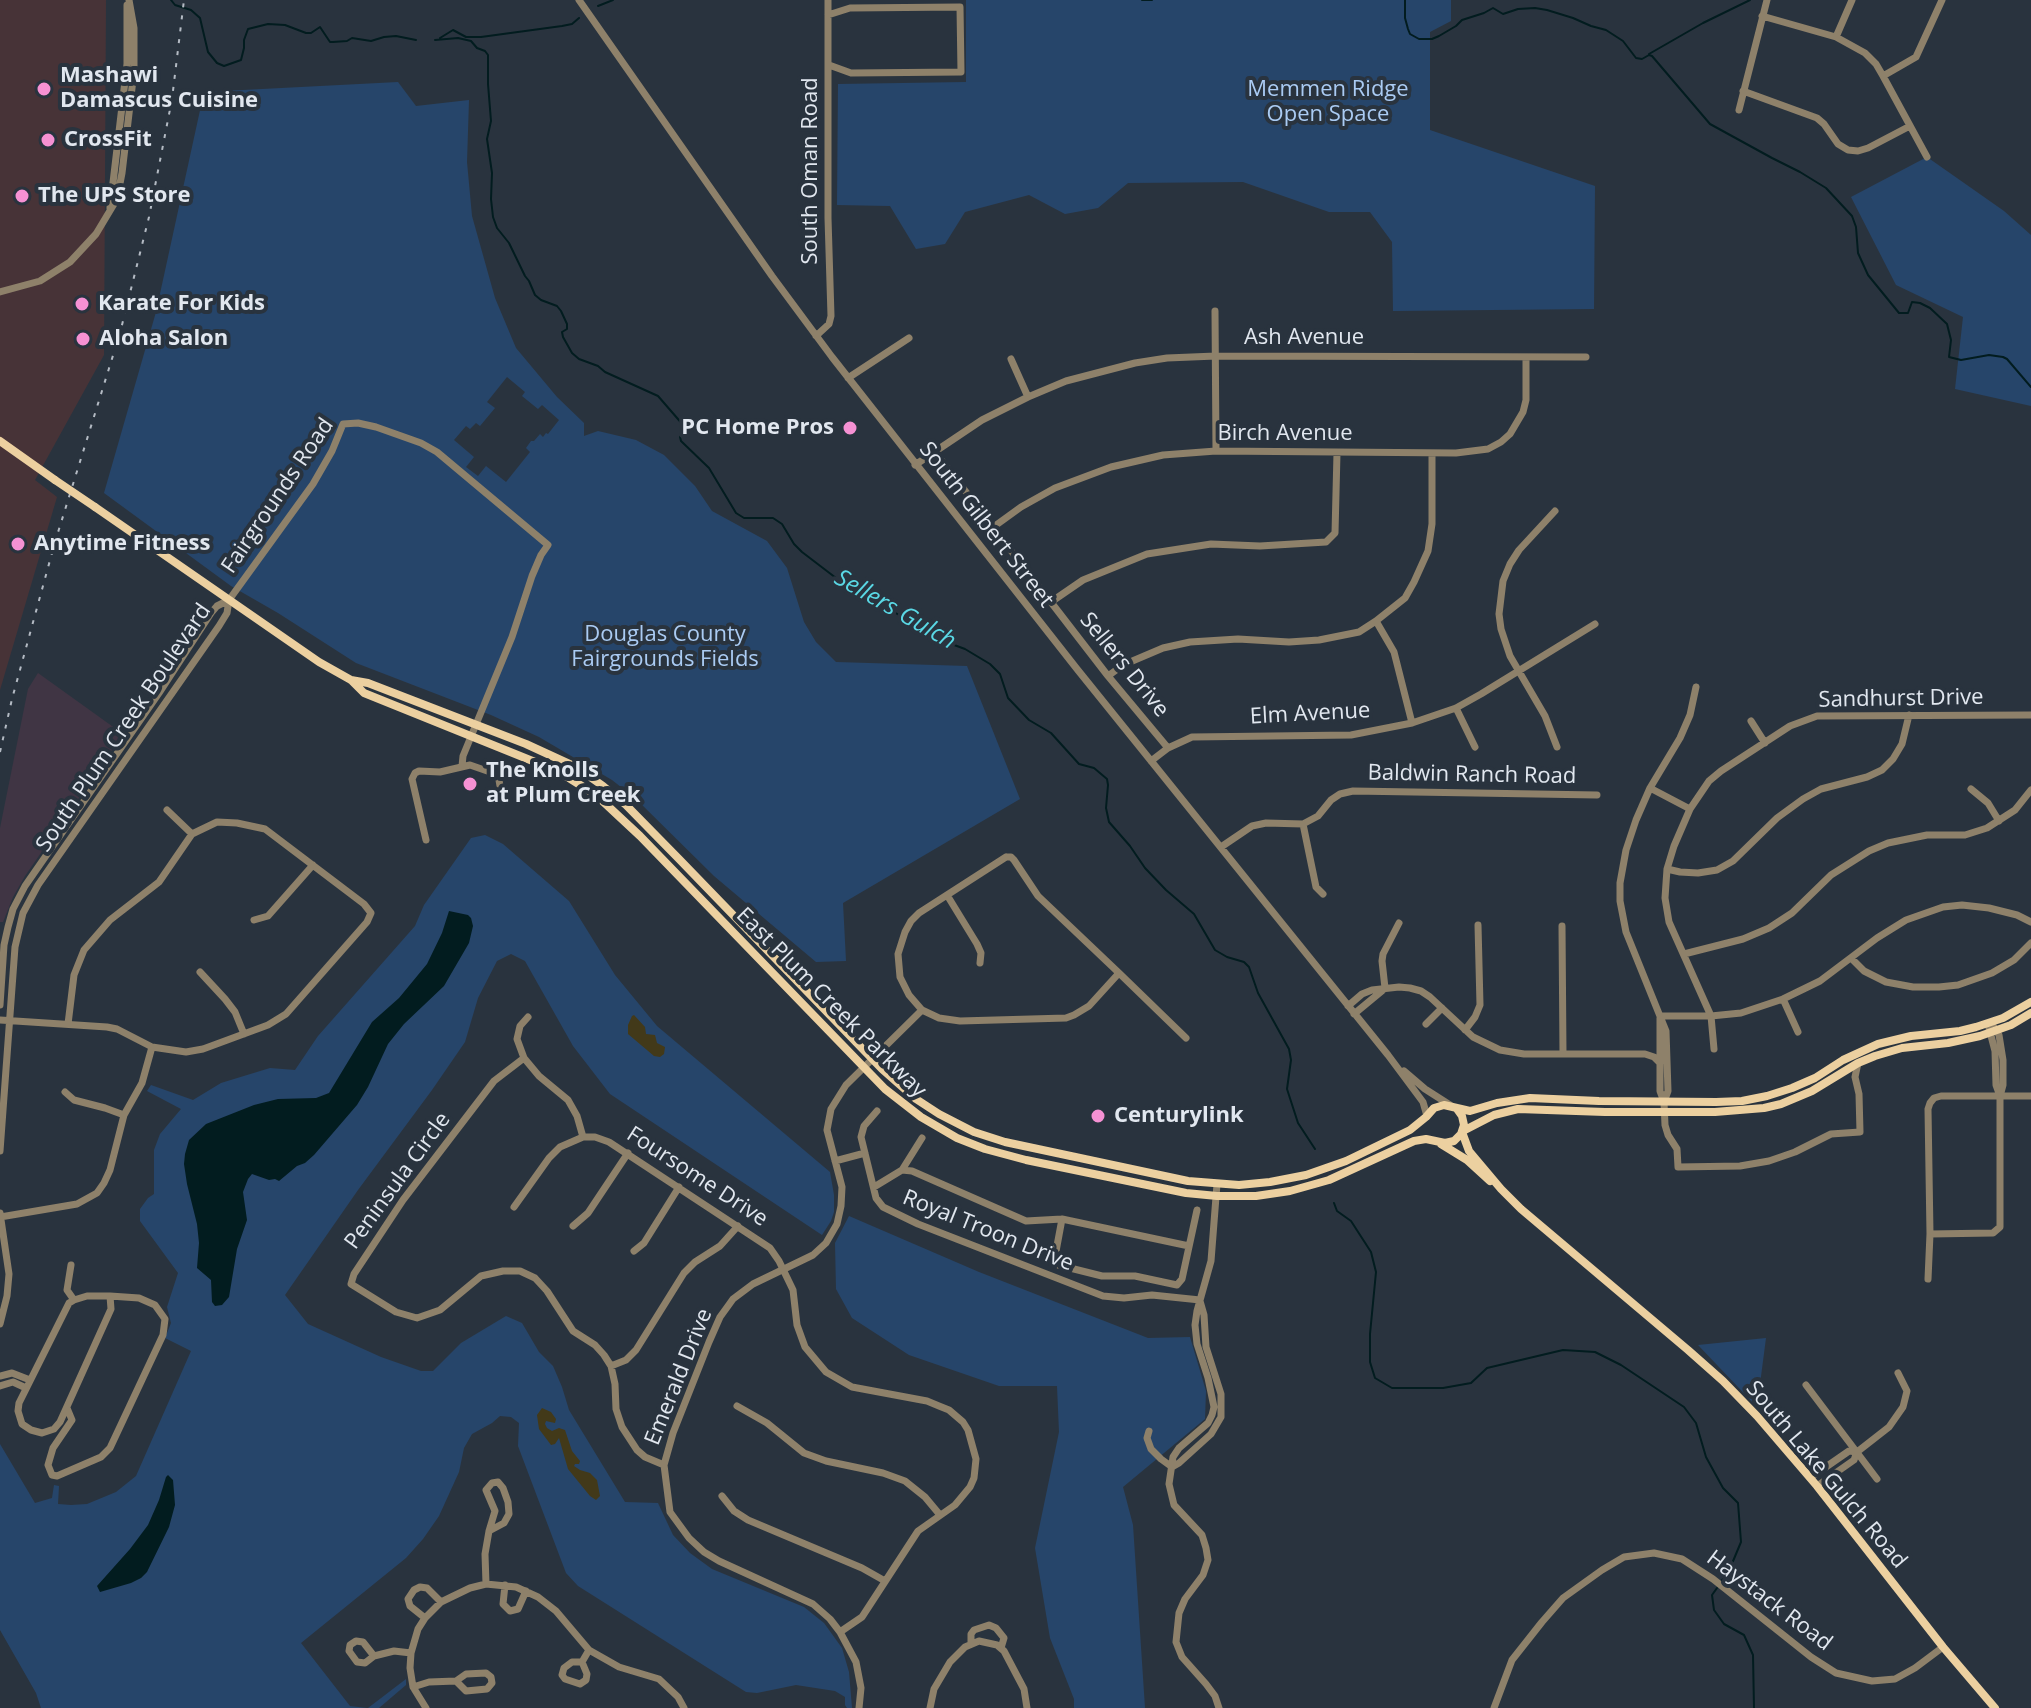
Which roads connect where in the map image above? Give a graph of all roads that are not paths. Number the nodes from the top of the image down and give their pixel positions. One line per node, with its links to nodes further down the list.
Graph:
1 (128, 0): 16 (street)
2 (580, 0): 18 (street, South Gilbert Street)
3 (828, 0): 7 (street, South Oman Road)
4 (1767, 0): 8 (street)
5 (1852, 0): 9 (street)
6 (1942, 0): 11 (street)
7 (828, 15): 10 (street, South Oman Road); 10 (street)
8 (1762, 16): 9 (street); 12 (street)
9 (1836, 37): 11 (street)
10 (829, 65): 18 (street, South Oman Road)
11 (1883, 76): 14 (street)
12 (1743, 91): 13 (street); 14 (street)
13 (1739, 110)
14 (1910, 126): 15 (street)
15 (1927, 157)
16 (0, 292)
17 (1215, 311): 20 (street)
18 (816, 336): 24 (street, South Gilbert Street)
19 (909, 338): 24 (street)
20 (1216, 356): 22 (street, Ash Avenue); 25 (street, Ash Avenue); 27 (street)
21 (1586, 357): 22 (street, Ash Avenue)
22 (1526, 358): 30 (street, Birch Avenue)
23 (1011, 359): 25 (street)
24 (848, 378): 31 (street, South Gilbert Street)
25 (1028, 397): 28 (street, Ash Avenue)
26 (0, 441): 34 (main road, East Plum Creek Parkway, bridge)
27 (1216, 451): 29 (street, Birch Avenue); 33 (street, Birch Avenue)
28 (935, 452): 31 (street, Ash Avenue); 33 (street, Sellers Drive)
29 (1337, 453): 30 (street, Birch Avenue); 35 (street)
30 (1432, 453): 36 (street)
31 (915, 465): 53 (street, South Gilbert Street)
32 (1555, 511): 38 (street)
33 (992, 528): 35 (street, Sellers Drive)
34 (229, 600): 40 (main road, East Plum Creek Parkway); 47 (street, Fairgrounds Road); 85 (street, South Plum Creek Boulevard); 95 (street, South Plum Creek Boulevard)
35 (1051, 602): 39 (street, Sellers Drive)
36 (1376, 621): 39 (street); 46 (street)
37 (1595, 624): 38 (street, Elm Avenue)
38 (1519, 670): 42 (street, Elm Avenue); 51 (street)
39 (1108, 676): 52 (street, Sellers Drive)
40 (351, 680): 47 (main road, East Plum Creek Parkway); 48 (main road, East Plum Creek Parkway)
41 (1696, 687): 56 (street)
42 (1456, 708): 46 (street, Elm Avenue); 50 (street)
43 (1909, 715): 44 (street, Sandhurst Drive); 49 (street, Sandhurst Drive); 68 (street)
44 (2031, 715)
45 (1751, 721): 49 (street)
46 (1412, 723): 52 (street, Elm Avenue)
47 (476, 724): 48 (street, Fairgrounds Road); 110 (main road, East Plum Creek Parkway)
48 (471, 736): 54 (street, Fairgrounds Road); 113 (main road, East Plum Creek Parkway)
49 (1765, 743): 60 (street, Sandhurst Drive)
50 (1475, 747)
51 (1557, 747)
52 (1168, 748): 53 (street, Elm Avenue)
53 (1151, 761): 66 (street, South Gilbert Street)
54 (462, 766): 55 (street); 65 (street)
55 (500, 786)
56 (1650, 788): 60 (street); 91 (street)
57 (1971, 789): 62 (street)
58 (2031, 790): 62 (street)
59 (1597, 795): 63 (street, Baldwin Ranch Road)
60 (1690, 809): 68 (street, Sandhurst Drive)
61 (167, 810): 64 (street)
62 (1999, 821): 77 (street)
63 (1303, 824): 66 (street); 69 (street)
64 (192, 834): 67 (street); 97 (street)
65 (426, 840)
66 (1221, 847): 86 (street, South Gilbert Street)
67 (313, 865): 71 (street); 102 (street)
68 (1667, 869): 77 (street, Sandhurst Drive)
69 (1323, 894)
70 (947, 895): 79 (street); 81 (street); 88 (street)
71 (254, 920)
72 (2031, 922): 78 (street)
73 (1399, 923): 82 (street)
74 (1478, 925): 99 (street)
75 (1562, 926): 107 (street)
76 (2031, 943): 78 (street)
77 (1684, 954): 92 (street, Sandhurst Drive)
78 (1852, 959): 83 (street)
79 (980, 963)
80 (200, 972): 102 (street)
81 (1119, 973): 88 (street); 103 (street)
82 (1385, 988): 86 (street); 87 (street); 90 (street)
83 (1783, 999): 92 (street); 100 (street)
84 (2031, 1002): 96 (main road)
85 (0, 1005)
86 (1348, 1006): 90 (street, South Gilbert Street)
87 (1442, 1008): 98 (street); 99 (street)
88 (922, 1010): 110 (street, Emerald Drive)
89 (2031, 1013): 101 (main road)
90 (1354, 1014): 108 (street, South Gilbert Street)
91 (1660, 1016): 92 (street); 111 (street); 121 (street)
92 (1711, 1016): 105 (street, Sandhurst Drive)
93 (528, 1017): 109 (street)
94 (0, 1020): 95 (street)
95 (10, 1020): 97 (street); 130 (street, South Plum Creek Boulevard)
96 (1989, 1023): 101 (street); 106 (main road)
97 (68, 1024): 104 (street)
98 (1426, 1024)
99 (1465, 1030): 107 (street)
100 (1798, 1032)
101 (1993, 1032): 112 (main road); 117 (street)
102 (244, 1034): 104 (street)
103 (1186, 1038)
104 (152, 1047): 124 (street)
105 (1714, 1049)
106 (1856, 1053): 114 (main road); 121 (main road)
107 (1563, 1054): 111 (street)
108 (1388, 1055): 120 (street, South Gilbert Street); 125 (street, South Gilbert Street)
109 (524, 1058): 127 (street); 158 (street, Peninsula Circle)
110 (871, 1058): 113 (street, Emerald Drive); 135 (main road, East Plum Creek Parkway)
111 (1660, 1063): 121 (street)
112 (1858, 1063): 114 (main road); 115 (street)
113 (863, 1067): 133 (street, Emerald Drive); 139 (main road, East Plum Creek Parkway)
114 (1845, 1071): 115 (street); 121 (main road)
115 (1857, 1085): 121 (street)
116 (65, 1092): 124 (street)
117 (2000, 1096): 118 (street); 146 (street); 146 (street)
118 (2031, 1096)
119 (1599, 1101): 120 (main road); 121 (main road); 122 (main road)
120 (1453, 1107): 125 (main road); 126 (main road)
121 (1664, 1107): 122 (main road)
122 (1544, 1109): 126 (main road)
123 (877, 1111): 132 (street, Royal Troon Drive)
124 (124, 1115): 142 (street)
125 (1427, 1117): 129 (main road); 135 (main road, East Plum Creek Parkway)
126 (1462, 1132): 129 (main road); 138 (main road, South Lake Gulch Road)
127 (583, 1137): 131 (street, Foursome Drive); 140 (street)
128 (922, 1138): 134 (street)
129 (1436, 1141): 138 (main road, South Lake Gulch Road); 139 (main road, East Plum Creek Parkway)
130 (0, 1151)
131 (628, 1153): 136 (street, Foursome Drive); 144 (street)
132 (865, 1153): 133 (street); 137 (street, Royal Troon Drive)
133 (835, 1161): 150 (street, Emerald Drive)
134 (902, 1170): 137 (street); 143 (street)
135 (1217, 1184): 139 (street)
136 (679, 1187): 145 (street, Foursome Drive); 148 (street)
137 (874, 1187): 154 (street, Royal Troon Drive)
138 (1501, 1189): 171 (main road, South Lake Gulch Road)
139 (1217, 1196): 156 (street)
140 (514, 1207)
141 (1197, 1210): 147 (street)
142 (0, 1215): 157 (street)
143 (1062, 1219): 147 (street); 151 (street)
144 (573, 1226)
145 (738, 1226): 150 (street, Foursome Drive); 158 (street)
146 (1930, 1234): 152 (street)
147 (1189, 1246): 151 (street)
148 (634, 1251)
149 (71, 1265): 155 (street)
150 (784, 1269): 168 (street, Emerald Drive); 173 (street)
151 (1117, 1277): 154 (street)
152 (1928, 1279)
153 (110, 1296): 155 (street); 165 (street); 165 (street)
154 (1116, 1297): 156 (street, Royal Troon Drive)
155 (74, 1300): 161 (street)
156 (1200, 1300): 169 (street)
157 (0, 1324)
158 (611, 1366): 168 (street)
159 (1898, 1373): 167 (street)
160 (0, 1376): 161 (street)
161 (28, 1384): 163 (street); 165 (street)
162 (1806, 1385): 167 (street)
163 (0, 1386)
164 (737, 1406): 173 (street)
165 (67, 1408)
166 (1149, 1431): 169 (street)
167 (1857, 1452): 170 (street); 171 (street)
168 (664, 1465): 181 (street, Emerald Drive)
169 (1172, 1467): 196 (street)
170 (1877, 1479)
171 (1814, 1482): 183 (main road, South Lake Gulch Road)
172 (722, 1496): 175 (street)
173 (940, 1515): 175 (street)
174 (489, 1531): 174 (street); 176 (street)
175 (885, 1581): 181 (street)
176 (486, 1584): 177 (street); 179 (street)
177 (505, 1585): 178 (street); 178 (street)
178 (526, 1591): 185 (street)
179 (441, 1602): 180 (street); 180 (street)
180 (425, 1618): 186 (street)
181 (840, 1632): 193 (street, Emerald Drive)
182 (971, 1644): 184 (street); 184 (street); 194 (street)
183 (1943, 1647): 197 (street, Haystack Road); 198 (main road, South Lake Gulch Road)
184 (1001, 1648): 195 (street)
185 (589, 1650): 188 (street); 192 (street)
186 (411, 1653): 187 (street); 190 (street)
187 (374, 1656)
188 (582, 1662)
189 (456, 1681): 189 (street); 190 (street)
190 (413, 1687): 191 (street)
191 (426, 1708)
192 (684, 1708)
193 (859, 1708)
194 (930, 1708)
195 (1027, 1708)
196 (1219, 1708)
197 (1494, 1708)
198 (1995, 1708)

